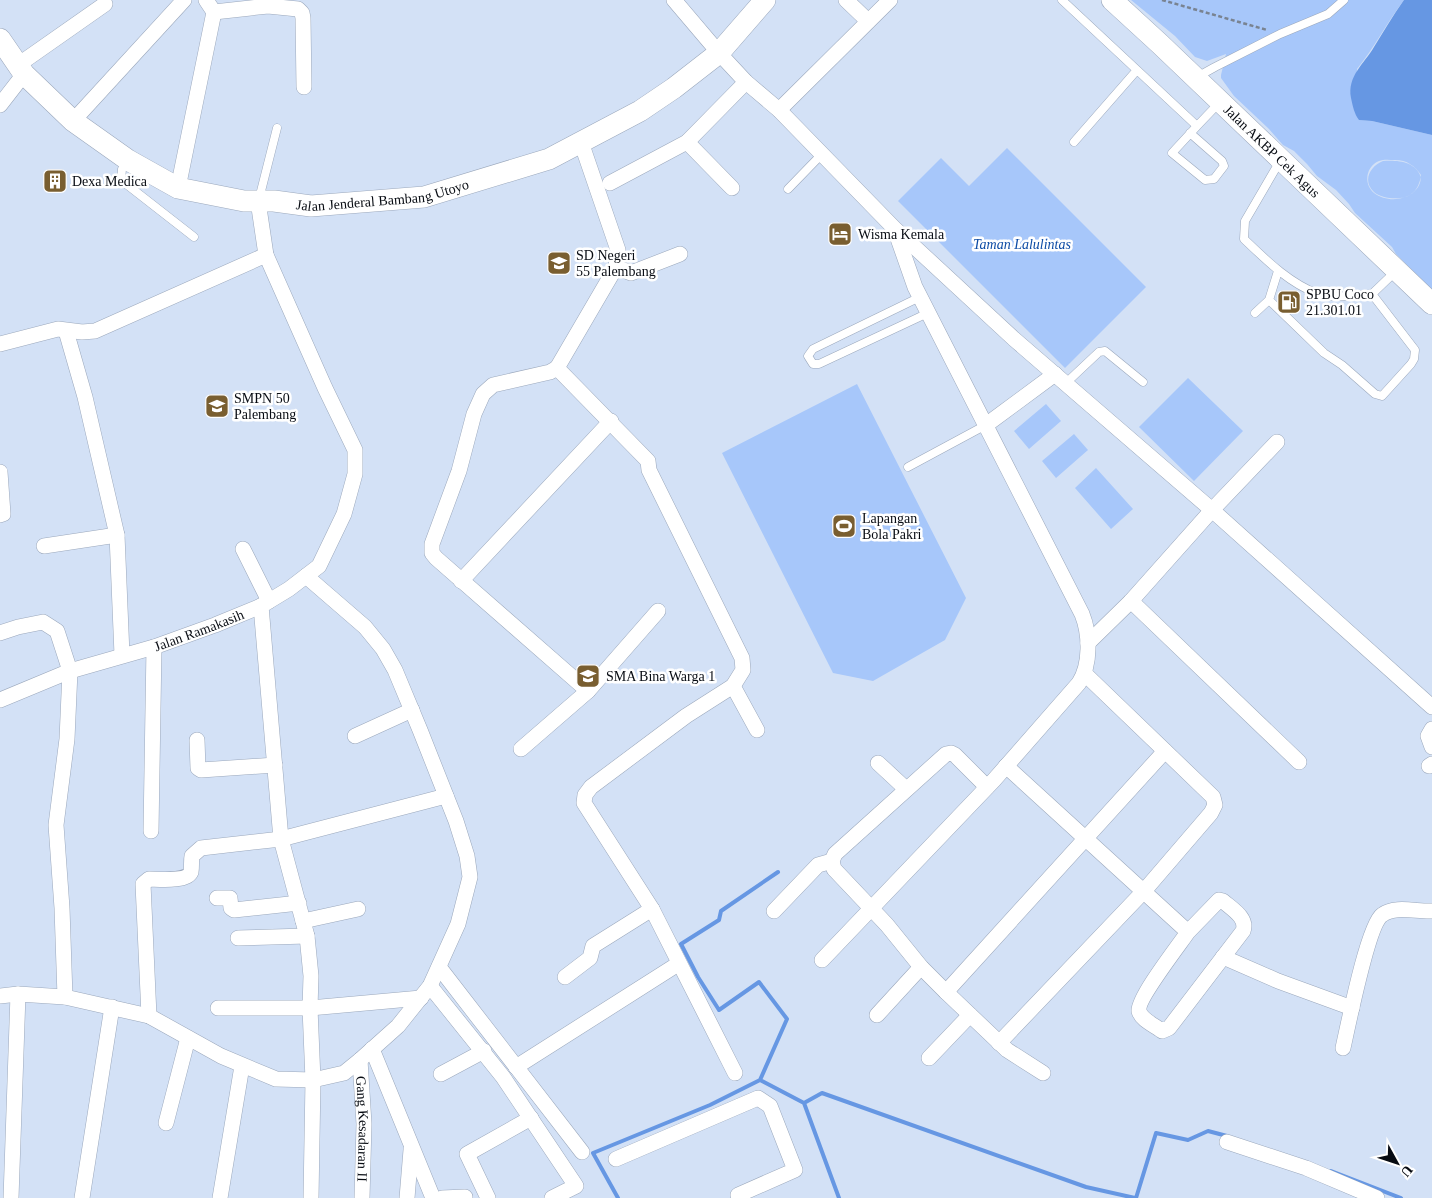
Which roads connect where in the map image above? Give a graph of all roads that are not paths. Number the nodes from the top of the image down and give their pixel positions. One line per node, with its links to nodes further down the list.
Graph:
1 (184, 0): 22 (street)
2 (674, 0): 13 (street)
3 (765, 0): 13 (street, Jalan Jenderal Bambang Utoyo)
4 (846, 0): 11 (street)
5 (890, 0): 11 (street)
6 (1062, 0): 15 (lane)
7 (1112, 0): 16 (street, Jalan AKBP Cek Agus)
8 (1344, 0): 16 (lane)
9 (105, 4): 14 (street)
10 (210, 6): 18 (street); 33 (street)
11 (868, 21): 21 (street)
12 (0, 38): 14 (street, Jalan Jenderal Bambang Utoyo)
13 (719, 53): 17 (street); 26 (street, Jalan Jenderal Bambang Utoyo)
14 (21, 70): 20 (street); 22 (street, Jalan Jenderal Bambang Utoyo)
15 (1137, 70): 23 (lane); 28 (lane)
16 (1196, 78): 19 (street, Jalan AKBP Cek Agus)
17 (746, 82): 21 (street); 27 (street)
18 (304, 87)
19 (1221, 102): 23 (lane); 31 (street, Jalan AKBP Cek Agus)
20 (0, 106)
21 (779, 110): 29 (street)
22 (73, 121): 30 (street, Jalan Jenderal Bambang Utoyo)
23 (1197, 126): 25 (lane)
24 (277, 128): 36 (lane)
25 (1190, 133): 25 (lane)
26 (581, 142): 36 (street, Jalan Jenderal Bambang Utoyo); 41 (street)
27 (687, 142): 32 (street); 34 (street)
28 (1074, 142)
29 (822, 154): 35 (lane); 37 (street)
30 (128, 160): 33 (street, Jalan Jenderal Bambang Utoyo); 38 (lane)
31 (1280, 160): 42 (lane); 43 (street, Jalan AKBP Cek Agus)
32 (610, 183)
33 (178, 188): 36 (street, Jalan Jenderal Bambang Utoyo)
34 (732, 188)
35 (788, 189)
36 (258, 201): 40 (street, Jalan Ramakasih)
37 (894, 228): 45 (street); 53 (street)
38 (194, 237)
39 (680, 254): 41 (street)
40 (266, 255): 50 (street); 65 (street, Jalan Ramakasih)
41 (616, 268): 52 (street)
42 (1278, 271): 44 (lane); 46 (lane)
43 (1396, 271): 44 (lane); 47 (street, Jalan AKBP Cek Agus)
44 (1372, 294): 46 (lane)
45 (920, 297): 48 (street); 48 (lane)
46 (1269, 300): 49 (lane)
47 (1432, 304)
48 (928, 313): 56 (street)
49 (1255, 313)
50 (66, 331): 51 (street); 62 (street)
51 (0, 344)
52 (558, 368): 55 (street); 66 (street)
53 (1061, 379): 54 (lane); 56 (street); 60 (street)
54 (1143, 382)
55 (611, 421): 66 (street); 76 (street)
56 (986, 425): 58 (lane); 71 (street)
57 (1277, 442): 60 (street)
58 (908, 467)
59 (0, 472): 61 (street)
60 (1212, 510): 67 (street); 79 (street)
61 (0, 515)
62 (117, 535): 63 (street); 73 (street)
63 (44, 546)
64 (243, 549): 68 (street)
65 (306, 576): 68 (street, Jalan Ramakasih); 80 (street)
66 (461, 581): 77 (street)
67 (1131, 601): 71 (street); 88 (street)
68 (265, 603): 72 (street, Jalan Ramakasih); 90 (street)
69 (658, 611): 77 (street)
70 (0, 632): 74 (street)
71 (1088, 643): 75 (street)
72 (154, 647): 73 (street, Jalan Ramakasih); 95 (street)
73 (122, 655): 74 (street, Jalan Ramakasih)
74 (70, 671): 78 (street, Jalan Ramakasih); 120 (street)
75 (1085, 674): 87 (street); 91 (street)
76 (733, 686): 82 (street); 103 (street)
77 (588, 691): 86 (street)
78 (0, 700)
79 (1432, 707)
80 (412, 710): 83 (street); 94 (street)
81 (1432, 729): 85 (street)
82 (757, 730)
83 (355, 736)
84 (197, 740): 90 (street)
85 (1432, 747)
86 (521, 749)
87 (1165, 751): 96 (street); 99 (street)
88 (1299, 762)
89 (878, 763): 93 (street)
90 (275, 765): 97 (street)
91 (1006, 766): 92 (street); 96 (street)
92 (987, 787): 93 (street); 104 (street)
93 (906, 789): 98 (street)
94 (446, 796): 97 (street); 114 (street)
95 (151, 831)
96 (1085, 838): 99 (street); 117 (street)
97 (282, 839): 101 (street); 127 (street)
98 (832, 860): 104 (street); 105 (street)
99 (1144, 891): 108 (street); 129 (street)
100 (217, 898): 101 (street)
101 (299, 903): 107 (street)
102 (358, 909): 107 (street)
103 (652, 909): 112 (street); 115 (street)
104 (872, 910): 111 (street); 113 (street)
105 (774, 911)
106 (1432, 911): 124 (street)
107 (305, 928): 109 (street); 123 (street)
108 (1188, 932): 110 (street); 110 (street)
109 (238, 938)
110 (1223, 957): 124 (street)
111 (822, 960)
112 (678, 964): 135 (street); 136 (street)
113 (921, 967): 117 (street); 125 (street)
114 (439, 968): 116 (street); 135 (street)
115 (565, 977)
116 (426, 992): 123 (street); 131 (street); 132 (street)
117 (946, 992): 126 (street)
118 (18, 994): 119 (street); 120 (street); 148 (street)
119 (0, 996)
120 (65, 997): 121 (street)
121 (112, 1008): 127 (street); 149 (street)
122 (218, 1008): 123 (street)
123 (310, 1008): 139 (street)
124 (1352, 1008): 130 (street)
125 (877, 1014)
126 (970, 1015): 129 (street); 133 (street)
127 (149, 1016): 128 (street)
128 (188, 1038): 134 (street); 141 (street)
129 (999, 1042): 137 (street)
130 (1343, 1048)
131 (484, 1051): 138 (street); 140 (street)
132 (366, 1055): 139 (street); 143 (street); 152 (street, Gang Kesadaran II)
133 (929, 1058)
134 (242, 1066): 139 (street); 150 (street)
135 (516, 1067): 144 (street)
136 (735, 1072)
137 (1043, 1073)
138 (440, 1074)
139 (313, 1080): 151 (street)
140 (531, 1118): 156 (street); 157 (street)
141 (166, 1123)
142 (1227, 1142): 158 (street)
143 (411, 1146): 153 (street); 154 (street)
144 (582, 1152)
145 (616, 1159): 147 (street)
146 (465, 1197): 155 (street)
147 (736, 1197)
148 (11, 1198)
149 (82, 1198)
150 (220, 1198)
151 (311, 1198)
152 (362, 1198)
153 (407, 1198)
154 (432, 1198)
155 (442, 1198)
156 (488, 1198)
157 (552, 1198)
158 (1378, 1198)

